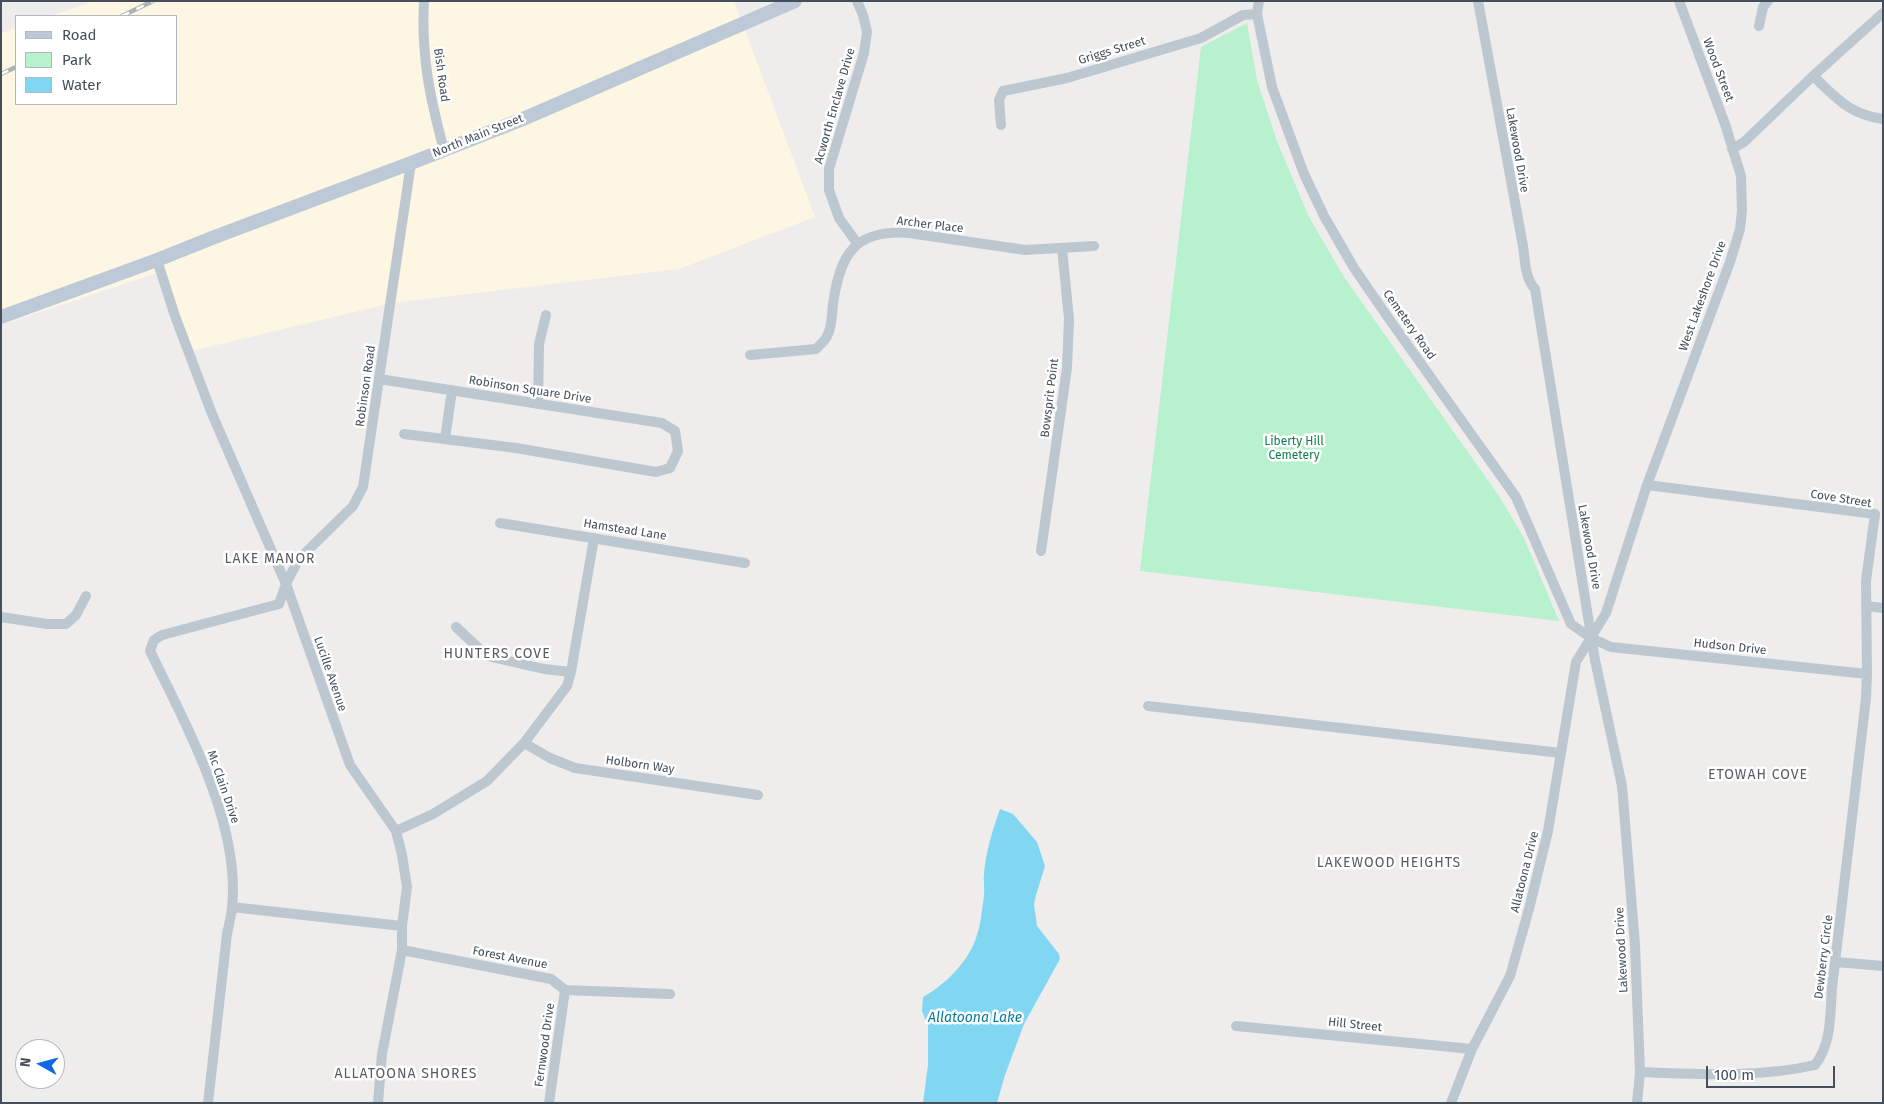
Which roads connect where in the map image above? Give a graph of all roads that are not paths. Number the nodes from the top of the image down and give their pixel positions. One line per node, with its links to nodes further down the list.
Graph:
1 (424, 1): 15 (street, Bish Road)
2 (795, 1): 15 (main road, North Main Street)
3 (857, 1): 17 (street, Acworth Enclave Drive)
4 (1258, 1): 9 (street, Cemetery Road)
5 (1478, 1): 40 (street, Lakewood Drive)
6 (1679, 1): 14 (street, Wood Street)
7 (1768, 1): 10 (street)
8 (1883, 13): 11 (street)
9 (1257, 14): 13 (street, Griggs Street); 40 (street, Cemetery Road)
10 (1759, 26)
11 (1813, 76): 12 (street); 14 (street)
12 (1883, 119)
13 (1001, 125)
14 (1732, 149): 29 (street, West Lakeshore Drive)
15 (444, 150): 16 (main road, North Main Street)
16 (411, 163): 20 (main road, North Main Street); 24 (street, Robinson Road)
17 (857, 243): 19 (street, Archer Place); 23 (street)
18 (1094, 246): 19 (street, Archer Place)
19 (1062, 248): 32 (street, Bowsprit Point)
20 (157, 260): 22 (main road, North Main Street); 34 (street, Lucille Avenue)
21 (546, 315): 26 (street)
22 (1, 317)
23 (750, 355)
24 (379, 379): 25 (street, Robinson Square Drive); 34 (street, Robinson Road)
25 (452, 390): 26 (street, Robinson Square Drive); 28 (street)
26 (538, 404): 28 (street, Robinson Square Drive)
27 (404, 434): 28 (street)
28 (445, 439)
29 (1647, 485): 36 (street, Cove Street); 40 (street, West Lakeshore Drive)
30 (500, 523): 31 (street, Hamstead Lane)
31 (594, 538): 33 (street, Hamstead Lane); 41 (street)
32 (1041, 551)
33 (745, 563)
34 (286, 584): 47 (street, Lucille Avenue); 48 (street, Mc Clain Drive)
35 (86, 596): 38 (street)
36 (1867, 606): 37 (street); 42 (street, Cove Street)
37 (1883, 608)
38 (1, 617)
39 (456, 627): 41 (street)
40 (1591, 638): 42 (street, Hudson Drive); 45 (street, Allatoona Drive); 57 (street, Lakewood Drive)
41 (571, 672): 44 (street)
42 (1867, 674): 51 (street, Dewberry Circle)
43 (1148, 706): 45 (street)
44 (524, 743): 46 (street, Holborn Way); 47 (street)
45 (1561, 753): 56 (street, Allatoona Drive)
46 (758, 795)
47 (396, 831): 49 (street, Lucille Avenue)
48 (232, 907): 49 (street); 58 (street, Mc Clain Drive)
49 (402, 926): 50 (street, Lucille Avenue)
50 (402, 950): 53 (street, Forest Avenue); 59 (street, Lucille Avenue)
51 (1836, 962): 52 (street); 57 (street, Dewberry Circle)
52 (1883, 966)
53 (565, 990): 54 (street, Forest Avenue); 60 (street, Fernwood Drive)
54 (670, 994)
55 (1236, 1026): 56 (street, Hill Street)
56 (1472, 1049): 61 (street, Allatoona Drive)
57 (1640, 1072): 62 (street, Lakewood Drive)
58 (208, 1103)
59 (378, 1103)
60 (549, 1103)
61 (1451, 1103)
62 (1637, 1103)

